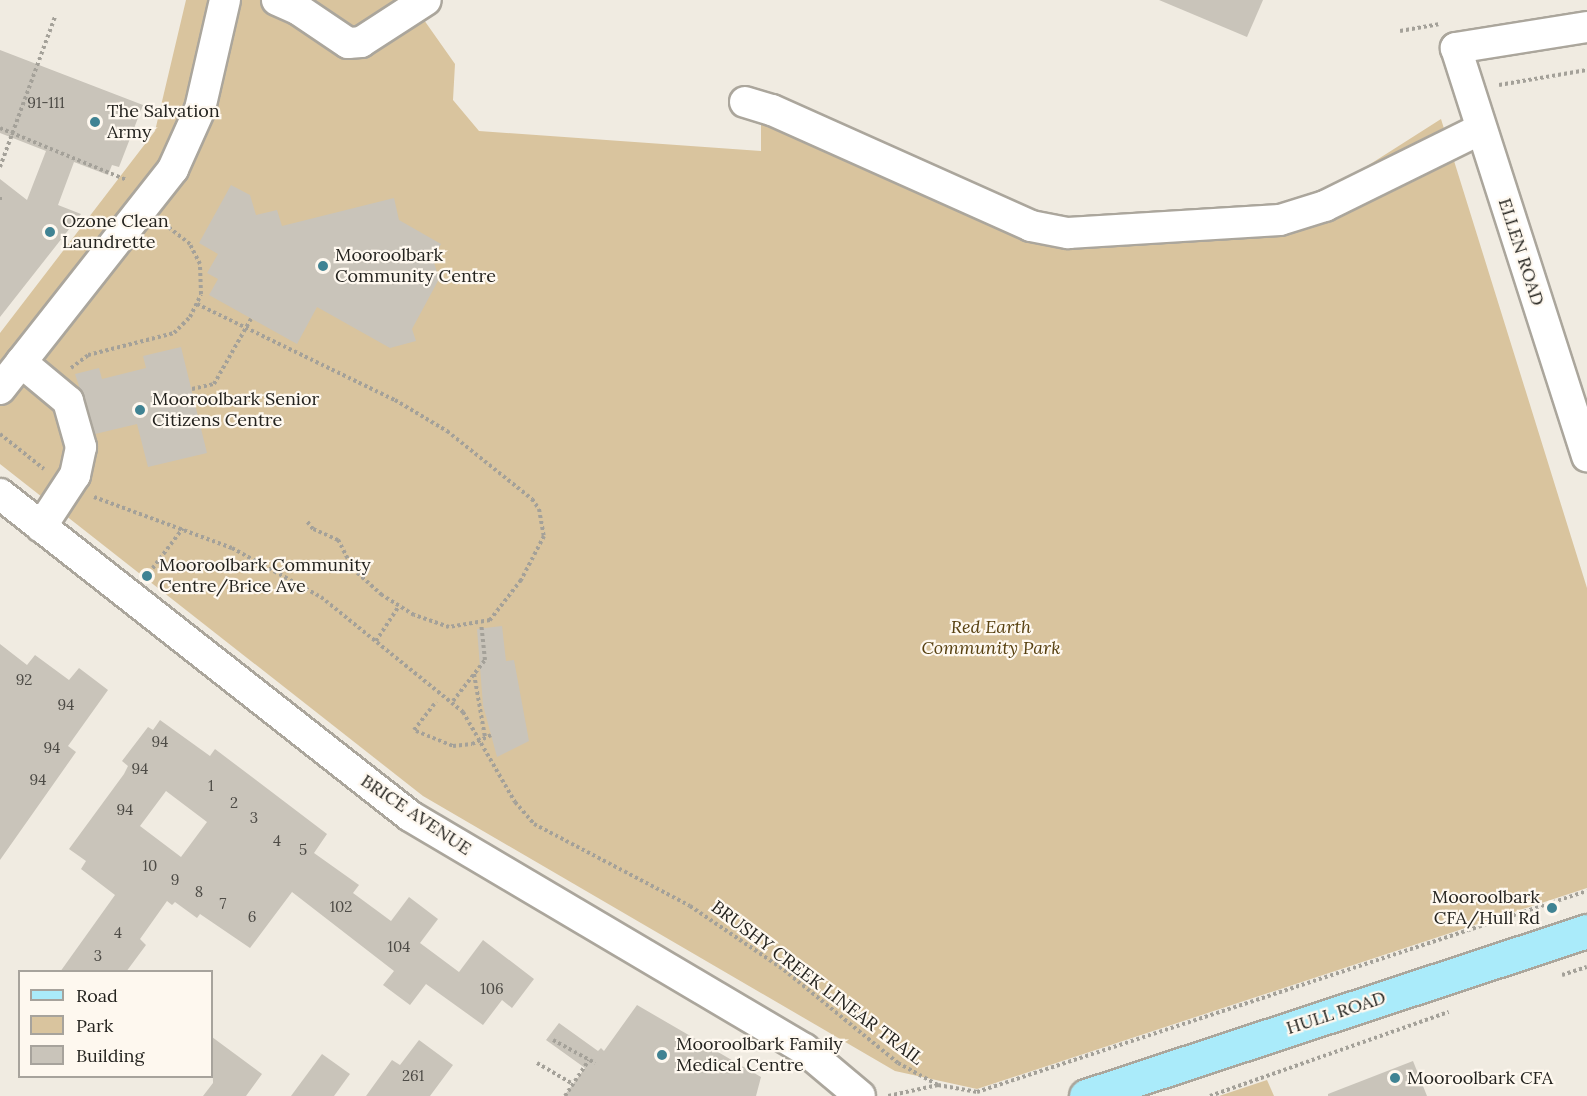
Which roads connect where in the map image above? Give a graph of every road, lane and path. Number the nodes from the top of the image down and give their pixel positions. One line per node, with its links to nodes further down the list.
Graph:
1 (225, 0): 15 (street)
2 (277, 0): 3 (street)
3 (426, 0)
4 (55, 16): 11 (path)
5 (1587, 27): 6 (street)
6 (1468, 46): 7 (path); 10 (street, ELLEN ROAD)
7 (1587, 70)
8 (745, 102): 10 (street)
9 (0, 128): 11 (path)
10 (1481, 129): 25 (street, ELLEN ROAD)
11 (13, 133): 12 (path); 13 (path)
12 (0, 167)
13 (122, 176)
14 (0, 197): 16 (path)
15 (151, 198): 17 (path); 20 (street)
16 (0, 202)
17 (197, 304): 19 (path); 22 (path)
18 (250, 319): 19 (path)
19 (245, 328): 23 (path); 33 (path)
20 (21, 362): 21 (street); 22 (street)
21 (0, 389)
22 (56, 389): 26 (street)
23 (192, 389)
24 (0, 434): 26 (path, BRUSHY CREEK LINEAR TRAIL)
25 (1587, 457)
26 (69, 488): 29 (street); 30 (path, BRUSHY CREEK LINEAR TRAIL)
27 (0, 494): 29 (street, BRICE AVENUE)
28 (306, 520): 32 (path)
29 (41, 527): 55 (street, BRICE AVENUE)
30 (183, 528): 31 (path); 34 (path, BRUSHY CREEK LINEAR TRAIL)
31 (147, 576)
32 (399, 606): 33 (path); 34 (path)
33 (481, 624): 35 (path)
34 (376, 641): 39 (path, BRUSHY CREEK LINEAR TRAIL)
35 (474, 674): 36 (path); 37 (path)
36 (478, 684): 37 (path); 41 (path)
37 (465, 686): 39 (path)
38 (436, 702): 42 (path)
39 (453, 702): 42 (path, BRUSHY CREEK LINEAR TRAIL)
40 (491, 735): 41 (path)
41 (485, 737): 42 (path)
42 (480, 741): 53 (path, BRUSHY CREEK LINEAR TRAIL)
43 (1587, 891): 53 (path)
44 (1587, 931): 57 (main road, HULL ROAD)
45 (1587, 967): 46 (path)
46 (1555, 977)
47 (1460, 1007): 58 (path)
48 (553, 1040): 49 (path)
49 (589, 1060): 51 (path); 52 (path)
50 (537, 1063): 52 (path)
51 (595, 1063)
52 (573, 1084): 54 (path)
53 (938, 1085): 56 (path, BRUSHY CREEK LINEAR TRAIL)
54 (565, 1096)
55 (860, 1096)
56 (886, 1096)
57 (1086, 1096)
58 (1210, 1096)

